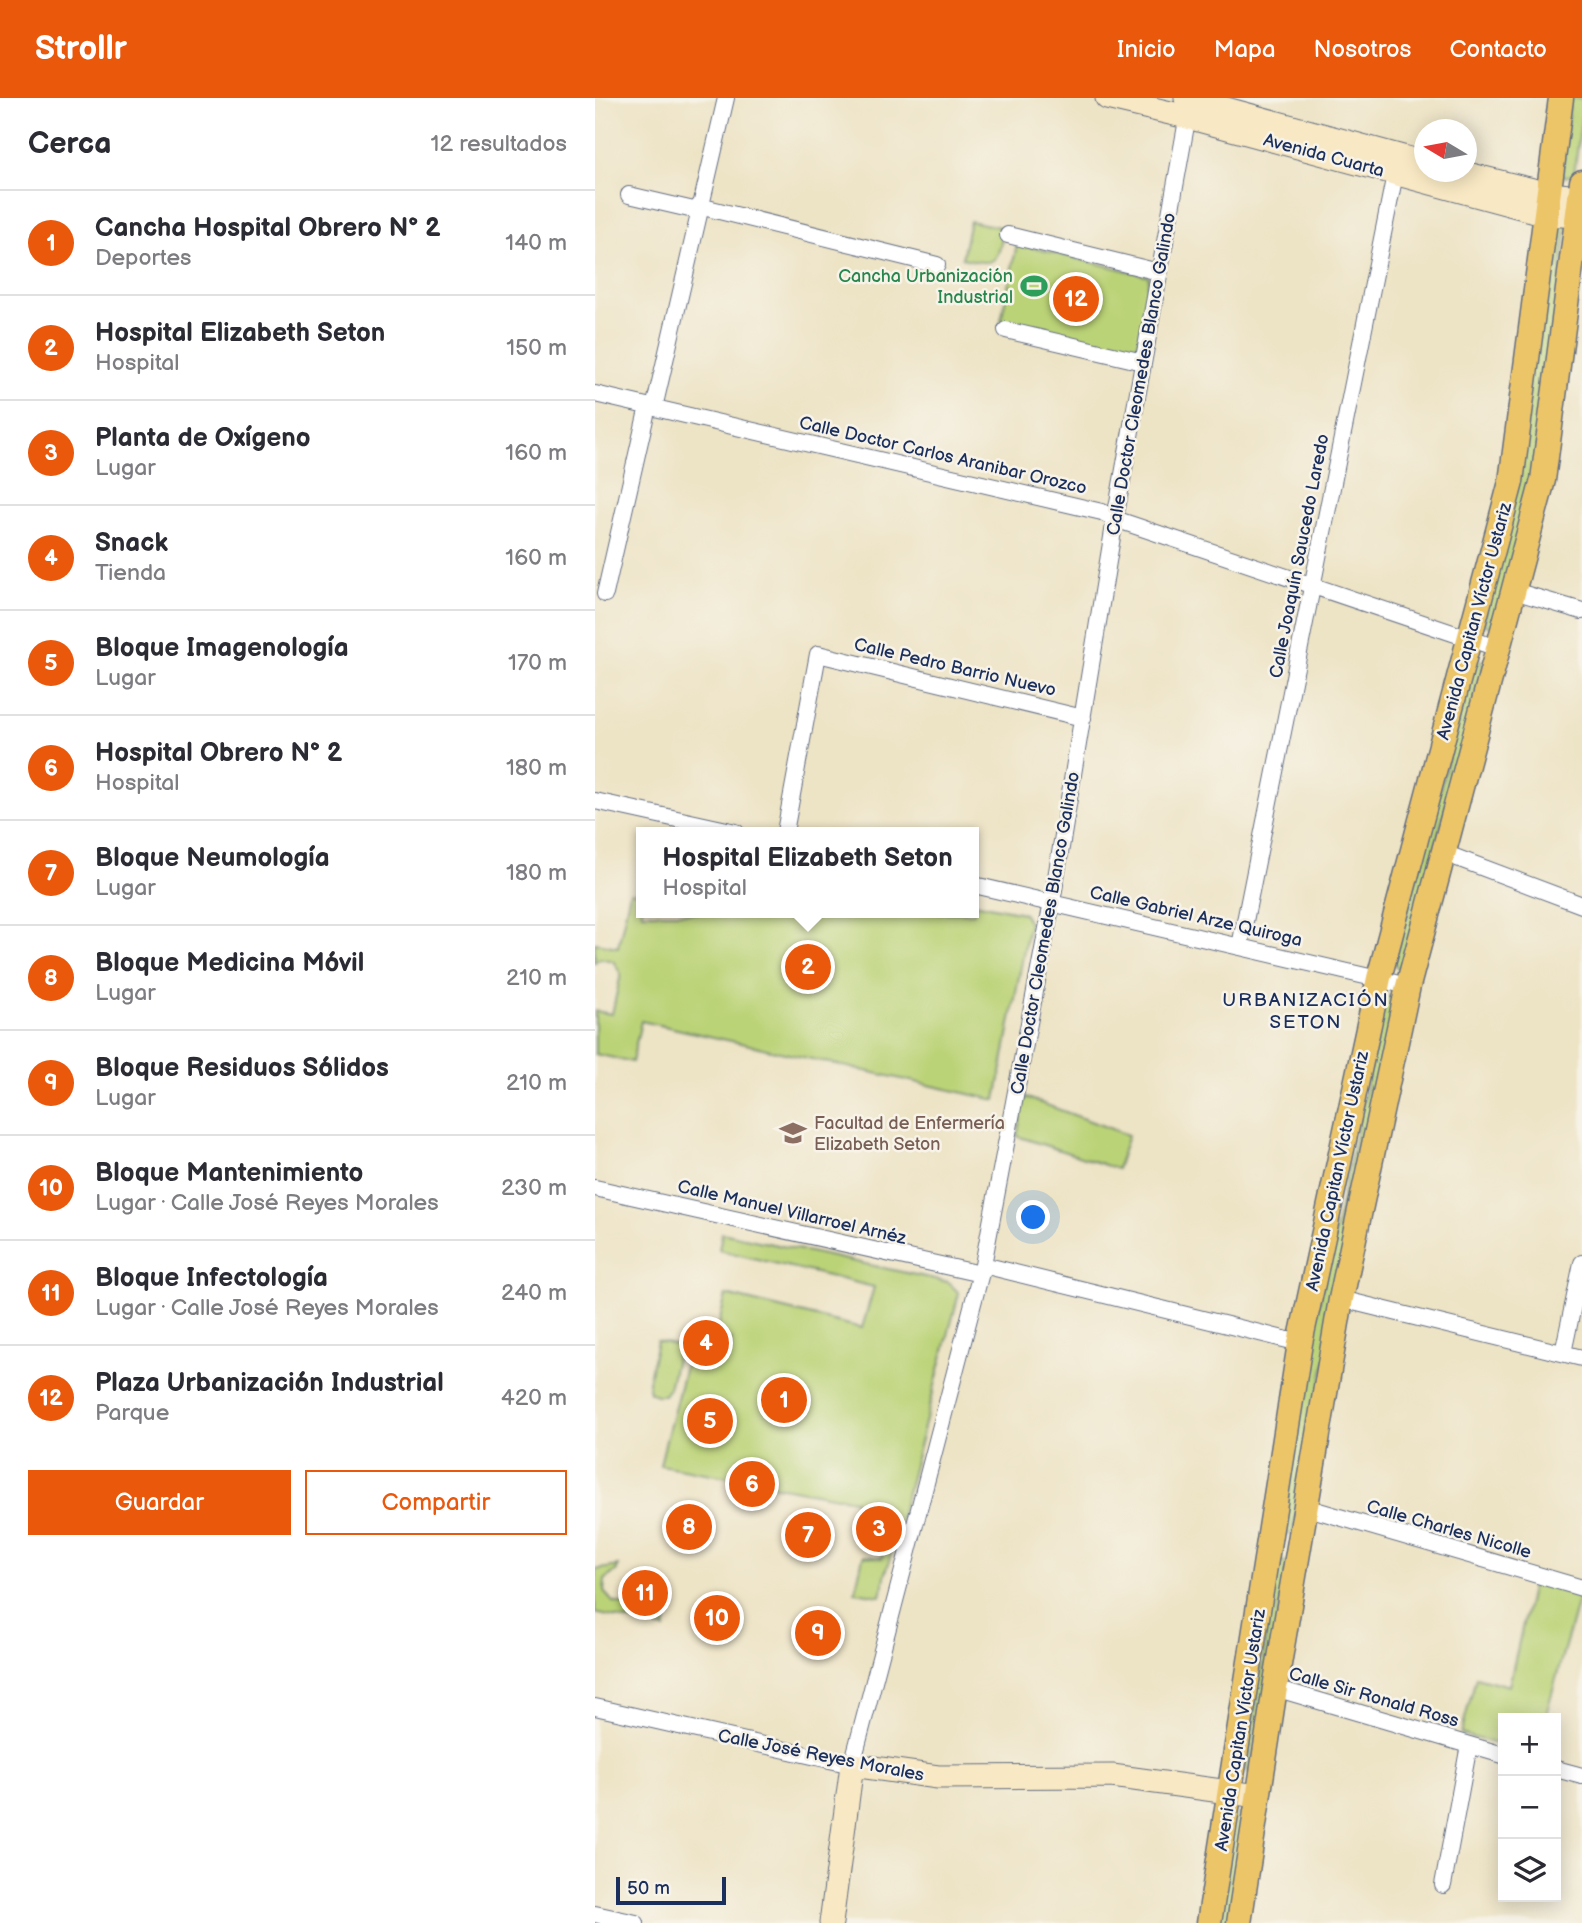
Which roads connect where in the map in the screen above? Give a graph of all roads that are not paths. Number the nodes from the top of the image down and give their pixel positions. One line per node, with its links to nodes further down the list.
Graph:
1 (726, 98): 12 (street)
2 (1107, 98): 4 (street, Avenida Cuarta)
3 (1562, 98): 11 (main road, Avenida Capitan Víctor Ustariz)
4 (1188, 105): 5 (street, Avenida Cuarta); 15 (street, Calle Doctor Cleomedes Blanco Galindo)
5 (1222, 111): 6 (street, Avenida Cuarta); 7 (street, Avenida Cuarta)
6 (1414, 160)
7 (1395, 174): 11 (street, Avenida Cuarta); 21 (street, Calle Joaquín Saucedo Laredo)
8 (1477, 179): 11 (street, Avenida Cuarta)
9 (629, 195): 12 (street)
10 (1581, 202): 11 (street, Avenida Cuarta); 22 (main road, Avenida Capitan Víctor Ustariz)
11 (1547, 204): 25 (main road, Avenida Capitan Víctor Ustariz)
12 (699, 209): 14 (street); 19 (street)
13 (1008, 235): 15 (street)
14 (937, 265)
15 (1159, 272): 17 (street, Calle Doctor Cleomedes Blanco Galindo)
16 (1006, 330): 17 (street)
17 (1143, 362): 20 (street, Calle Doctor Cleomedes Blanco Galindo)
18 (595, 394): 19 (street, Calle Doctor Carlos Aranibar Orozco)
19 (651, 407): 20 (street, Calle Doctor Carlos Aranibar Orozco); 23 (street)
20 (1115, 519): 21 (street, Calle Doctor Carlos Aranibar Orozco); 27 (street, Calle Doctor Cleomedes Blanco Galindo)
21 (1313, 586): 25 (street, Calle Doctor Carlos Aranibar Orozco); 35 (street, Calle Joaquín Saucedo Laredo)
22 (1514, 591): 24 (street); 26 (main road, Avenida Capitan Víctor Ustariz)
23 (605, 594)
24 (1582, 611)
25 (1468, 638): 26 (street, Calle Doctor Carlos Aranibar Orozco); 36 (main road, Avenida Capitan Víctor Ustariz)
26 (1497, 648): 31 (main road, Avenida Capitan Víctor Ustariz)
27 (1083, 718): 30 (street, Calle Pedro Barrio Nuevo); 33 (street, Calle Doctor Cleomedes Blanco Galindo)
28 (595, 801): 29 (street)
29 (713, 827)
30 (786, 827)
31 (1444, 853): 34 (street); 37 (main road, Avenida Capitan Víctor Ustariz)
32 (979, 886): 33 (street, Calle Gabriel Arze Quiroga)
33 (1052, 902): 35 (street, Calle Gabriel Arze Quiroga); 40 (street, Calle Doctor Cleomedes Blanco Galindo)
34 (1582, 905)
35 (1240, 946): 36 (street, Calle Gabriel Arze Quiroga)
36 (1379, 978): 37 (street, Calle Gabriel Arze Quiroga); 42 (main road, Avenida Capitan Víctor Ustariz)
37 (1408, 986): 41 (main road, Avenida Capitan Víctor Ustariz)
38 (595, 1188): 40 (street, Calle Manuel Villarroel Arnéz)
39 (1582, 1263): 43 (street)
40 (982, 1269): 42 (street, Calle Manuel Villarroel Arnéz); 53 (street, Calle Doctor Cleomedes Blanco Galindo)
41 (1341, 1298): 43 (street); 45 (main road, Avenida Capitan Víctor Ustariz)
42 (1300, 1343): 46 (main road, Avenida Capitan Víctor Ustariz)
43 (1563, 1353): 44 (street)
44 (1582, 1358)
45 (1305, 1507): 47 (main road, Avenida Capitan Víctor Ustariz); 48 (street, Calle Charles Nicolle)
46 (1268, 1548): 47 (main road); 56 (main road, Avenida Capitan Víctor Ustariz)
47 (1298, 1554): 49 (main road, Avenida Capitan Víctor Ustariz)
48 (1582, 1588)
49 (1275, 1688): 51 (street, Calle Sir Ronald Ross); 57 (main road, Avenida Capitan Víctor Ustariz)
50 (595, 1707): 53 (street, Calle José Reyes Morales)
51 (1469, 1745): 52 (street, Calle Sir Ronald Ross); 58 (street)
52 (1498, 1754)
53 (852, 1765): 56 (street, Calle José Reyes Morales); 61 (street, Calle Doctor Cleomedes Blanco Galindo)
54 (1561, 1770): 55 (street)
55 (1582, 1776)
56 (1230, 1792): 57 (street, Calle José Reyes Morales); 62 (main road, Avenida Capitan Víctor Ustariz)
57 (1258, 1796): 63 (main road, Avenida Capitan Víctor Ustariz)
58 (1443, 1885)
59 (595, 1914): 60 (street)
60 (636, 1923)
61 (831, 1923)
62 (1209, 1923)
63 (1239, 1923)

